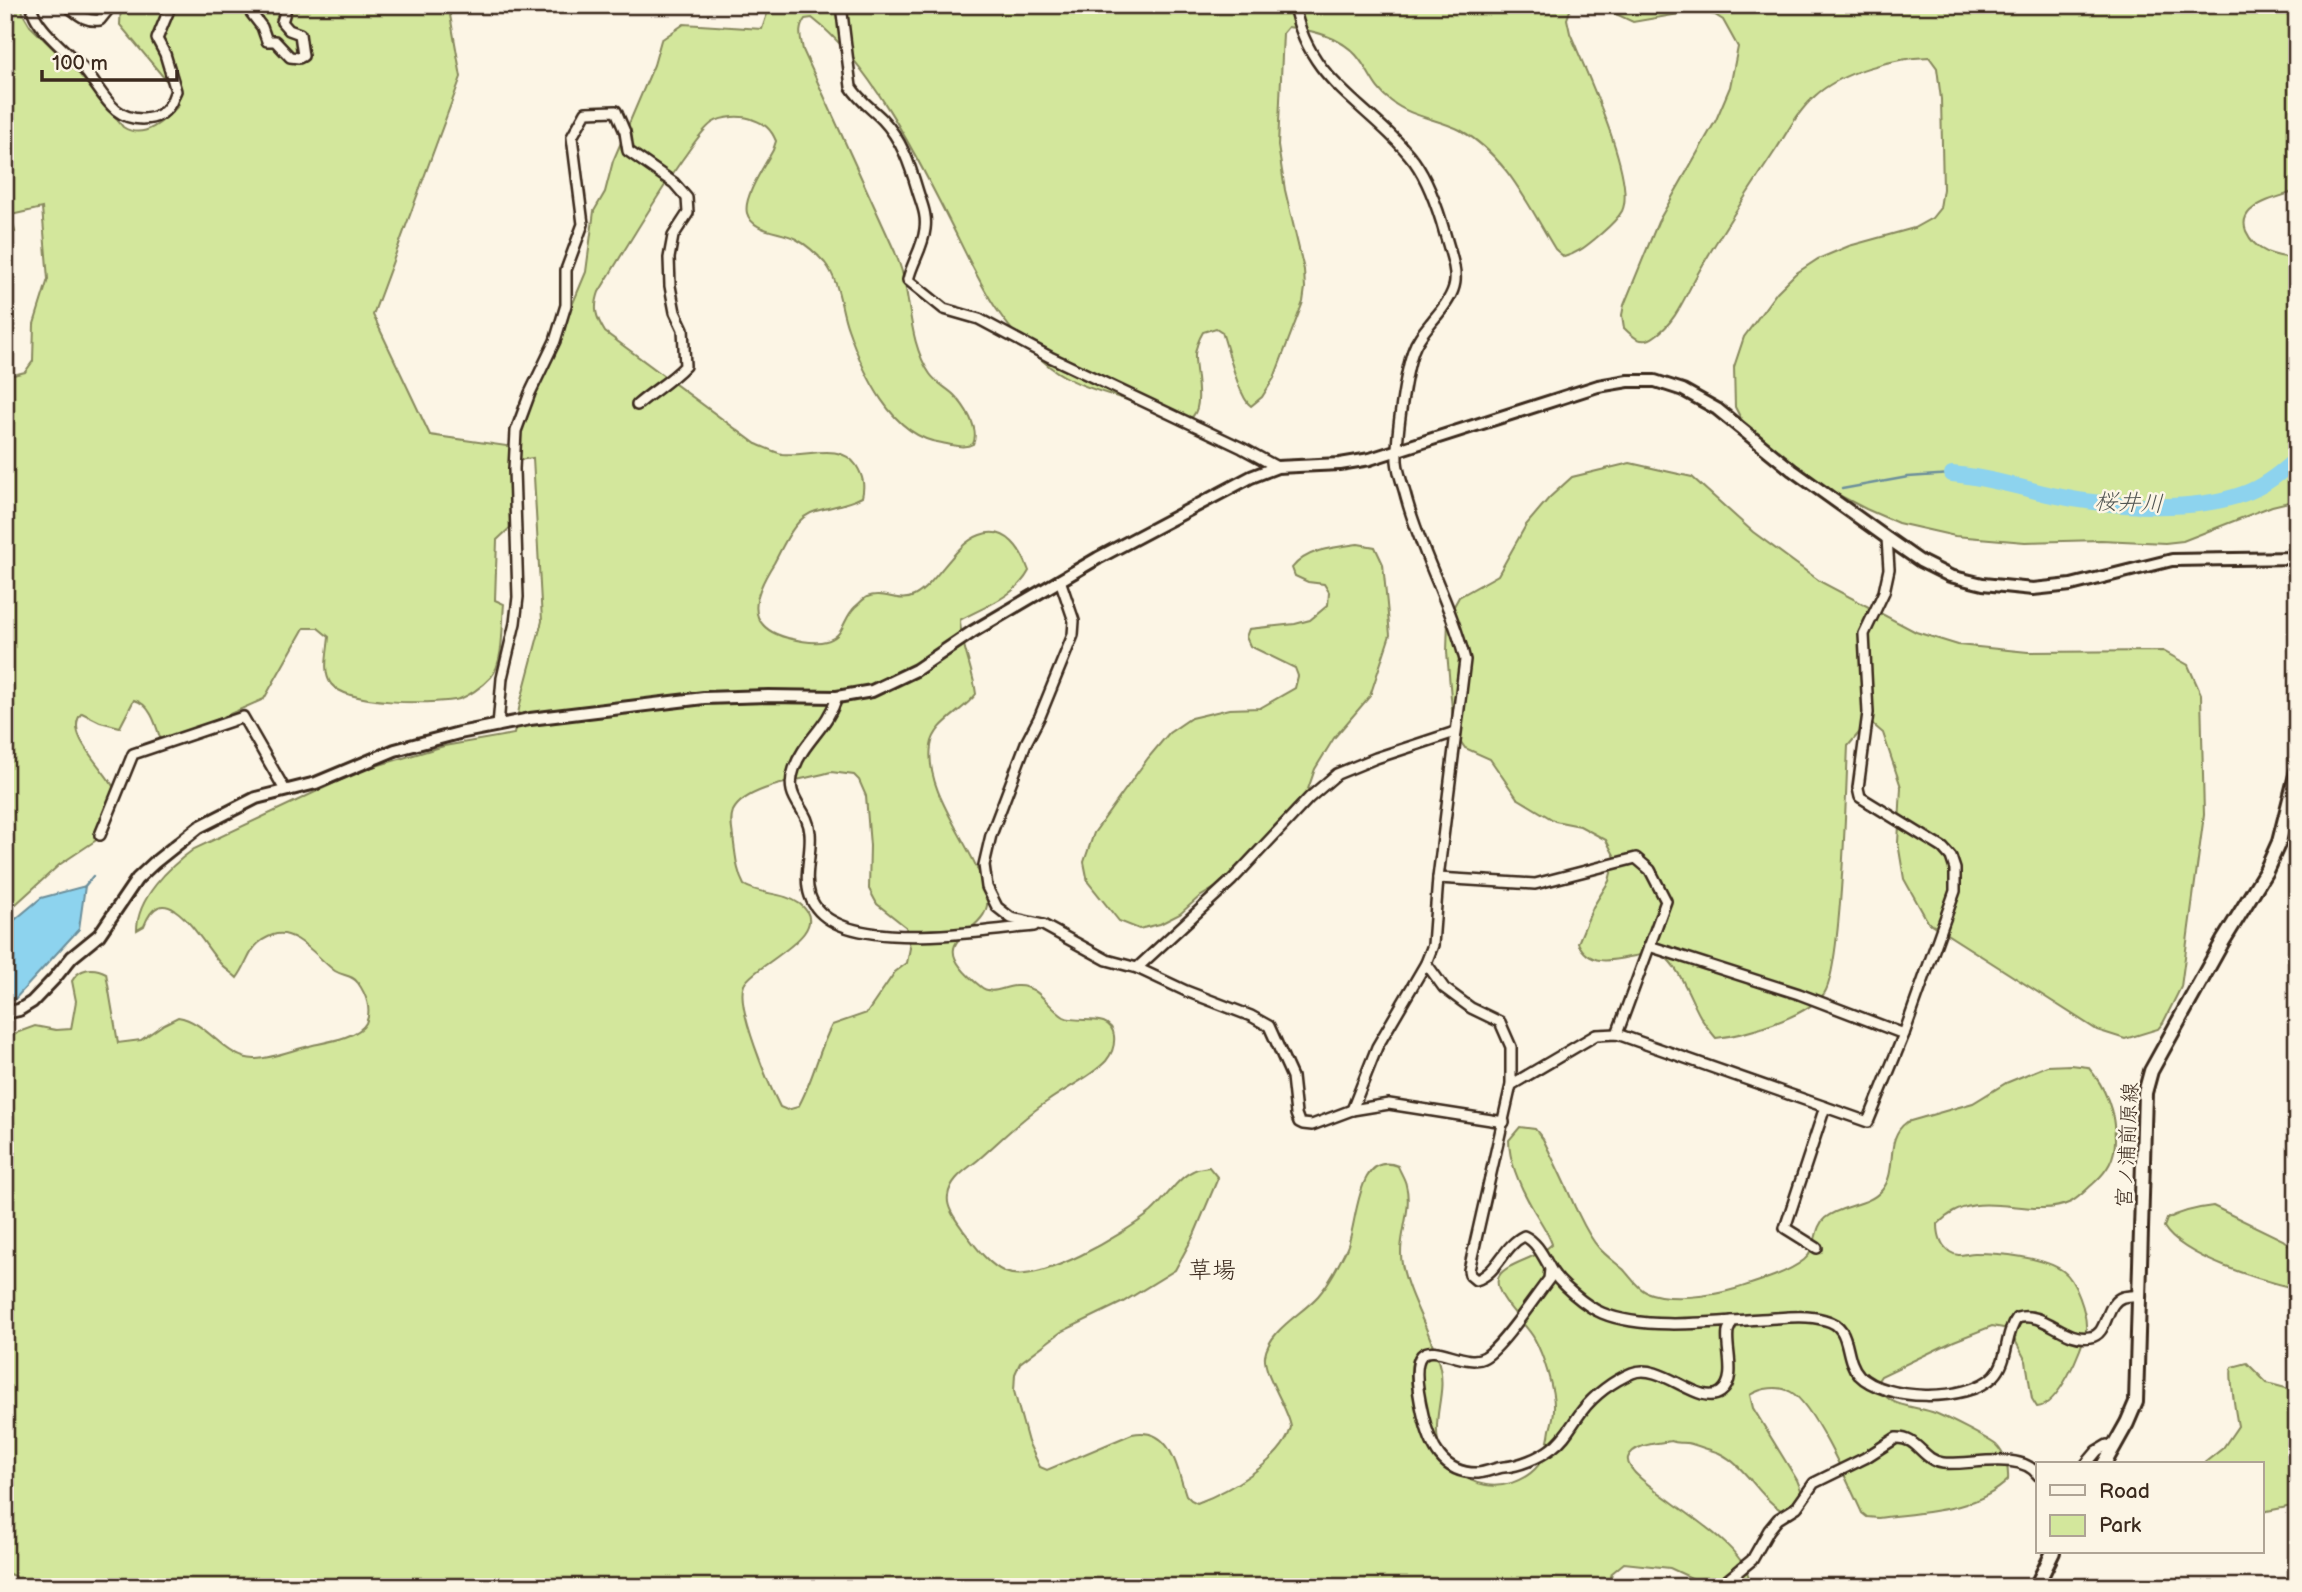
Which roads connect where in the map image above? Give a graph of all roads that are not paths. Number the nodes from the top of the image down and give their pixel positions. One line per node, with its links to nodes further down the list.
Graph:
1 (32, 5): 4 (street)
2 (66, 5): 3 (street)
3 (112, 5)
4 (172, 5)
5 (245, 5): 6 (street)
6 (287, 5)
7 (841, 5): 11 (street)
8 (1294, 5): 10 (street)
9 (637, 405): 16 (street)
10 (1398, 450): 11 (street); 12 (street); 17 (street)
11 (1277, 467): 14 (street)
12 (1887, 538): 13 (street); 28 (street)
13 (2297, 558)
14 (1060, 580): 15 (street); 22 (street)
15 (837, 697): 16 (street); 22 (street)
16 (498, 726): 19 (street)
17 (1455, 732): 21 (street); 25 (street)
18 (2297, 771): 35 (main road, 宮ノ浦前原線)
19 (285, 790): 20 (street); 26 (street)
20 (100, 835)
21 (1438, 878): 23 (street); 24 (street)
22 (1043, 926): 25 (street)
23 (1649, 946): 27 (street); 28 (street)
24 (1426, 963): 29 (street); 31 (street)
25 (1137, 968): 31 (street)
26 (5, 1013)
27 (1617, 1034): 29 (street); 30 (street)
28 (1904, 1034): 30 (street)
29 (1511, 1085): 32 (street)
30 (1825, 1107): 33 (street)
31 (1352, 1110): 32 (street)
32 (1504, 1122): 34 (street)
33 (1817, 1248)
34 (1550, 1269): 36 (street); 36 (street)
35 (2140, 1295): 36 (street); 37 (main road, 宮ノ浦前原線)
36 (1732, 1321)
37 (2115, 1447): 38 (street); 39 (main road, 宮ノ浦前原線)
38 (2089, 1462)
39 (2106, 1462)
40 (2036, 1472): 42 (street)
41 (2052, 1554): 43 (main road)
42 (1719, 1587)
43 (2036, 1587)

